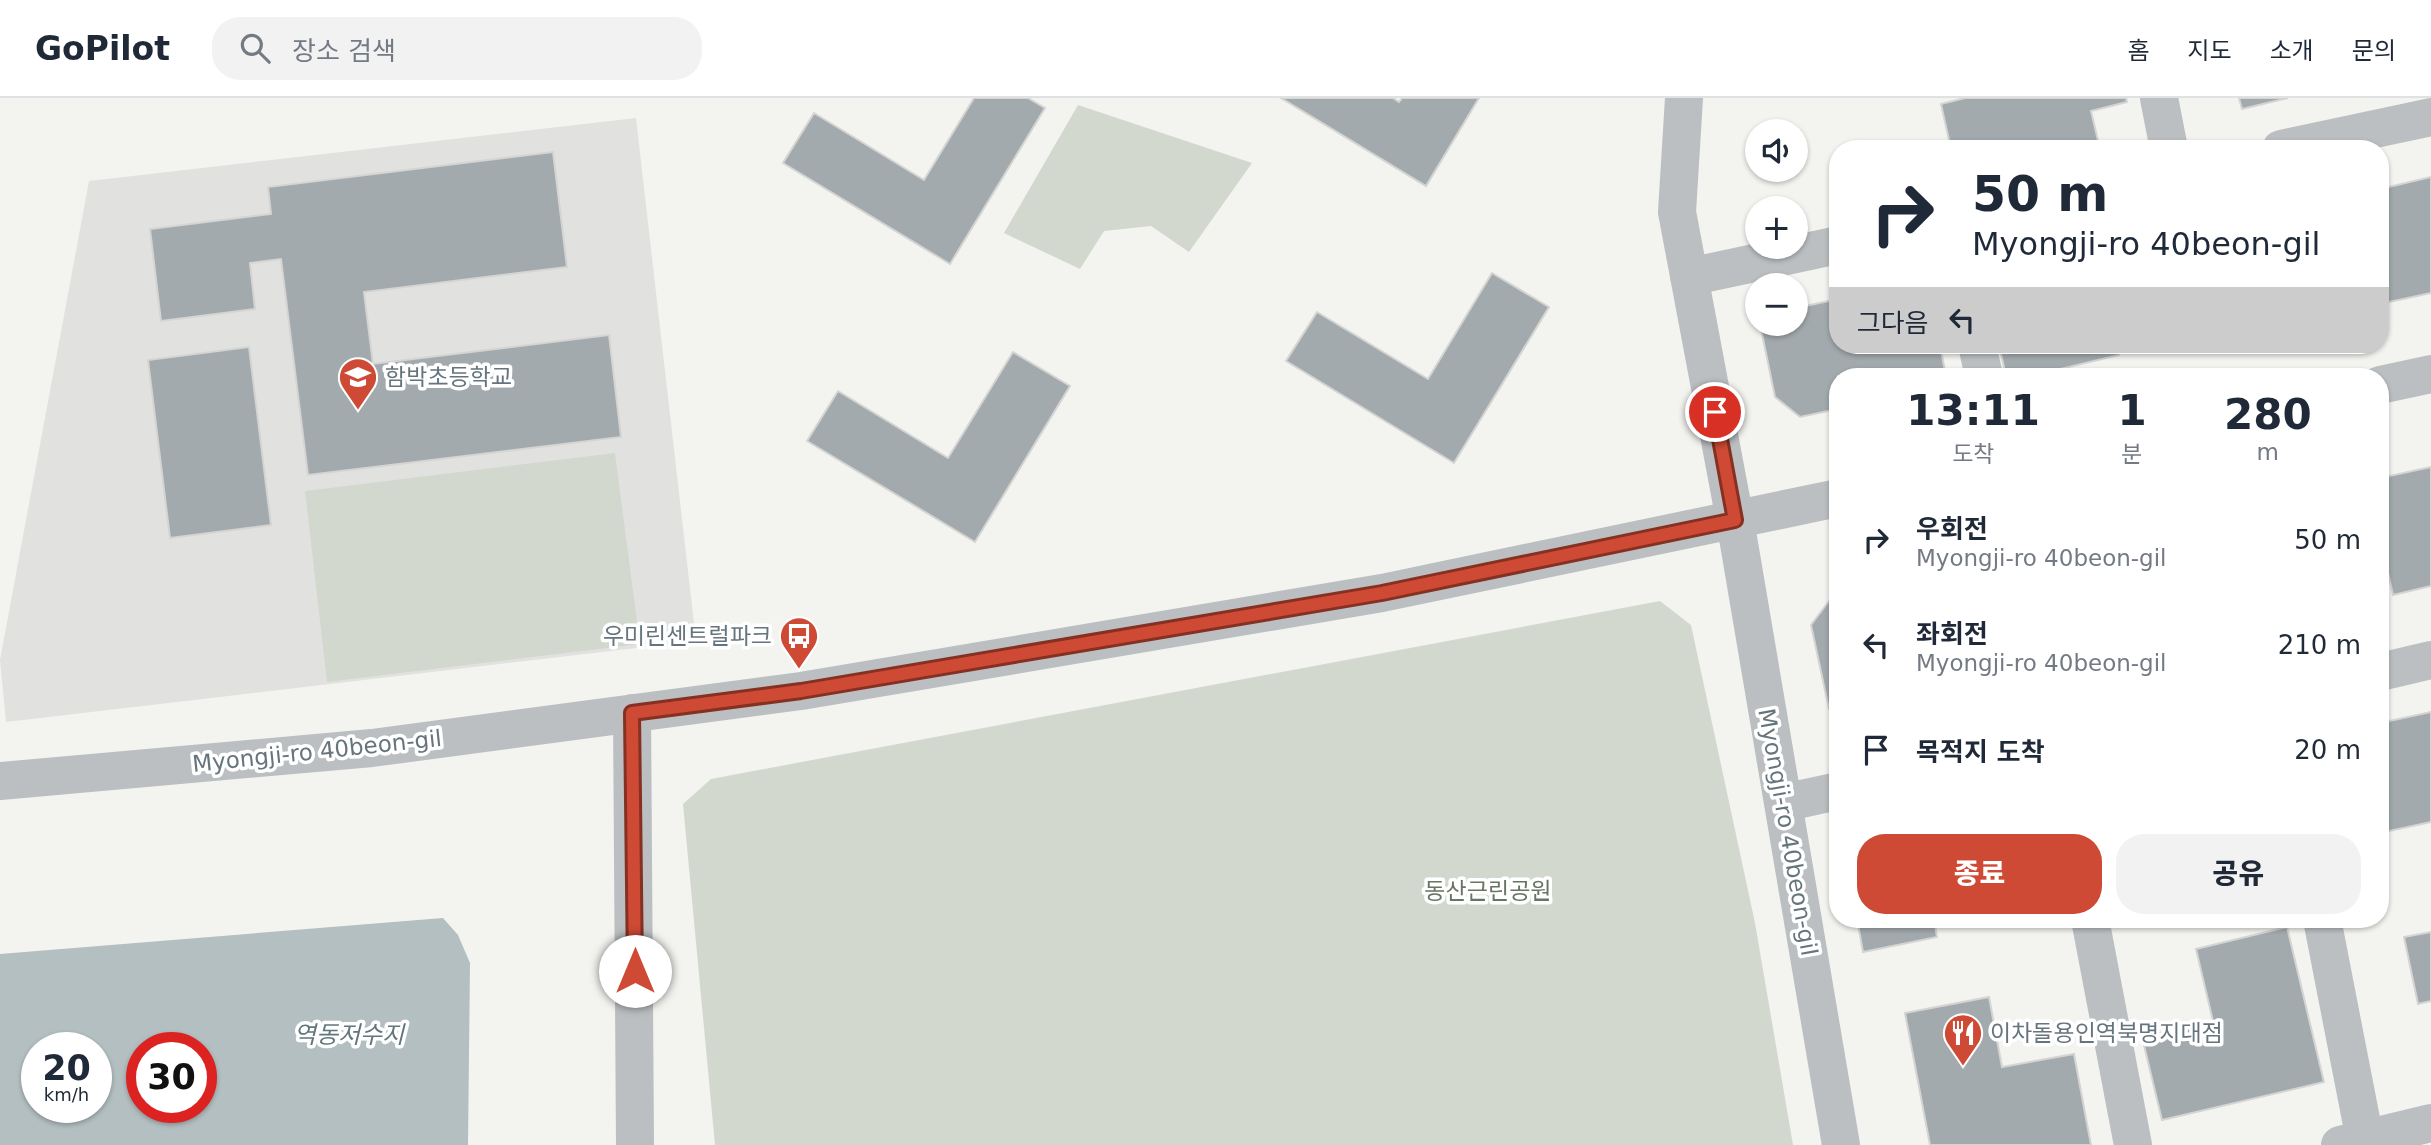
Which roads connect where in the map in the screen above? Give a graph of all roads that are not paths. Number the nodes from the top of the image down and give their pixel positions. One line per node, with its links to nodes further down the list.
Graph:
1 (1684, 98): 7 (street, Myongji-ro 40beon-gil)
2 (2159, 98): 4 (street)
3 (2431, 117): 5 (street)
4 (2167, 140)
5 (2323, 140)
6 (1829, 247): 7 (street)
7 (1689, 277): 11 (street, Myongji-ro 40beon-gil)
8 (2431, 374): 9 (street)
9 (2389, 383)
10 (1829, 500): 11 (street, Myongji-ro 40beon-gil)
11 (1735, 520): 14 (street, Myongji-ro 40beon-gil); 17 (street, Myongji-ro 40beon-gil)
12 (2431, 660): 13 (street)
13 (2389, 669)
14 (632, 713): 15 (street, Myongji-ro 40beon-gil); 22 (street)
15 (0, 781)
16 (1829, 793): 17 (street)
17 (1783, 803): 23 (street, Myongji-ro 40beon-gil)
18 (2092, 928): 24 (street)
19 (2323, 928): 21 (street)
20 (2431, 1123): 21 (street)
21 (2356, 1143)
22 (635, 1145)
23 (1841, 1145)
24 (2133, 1145)

